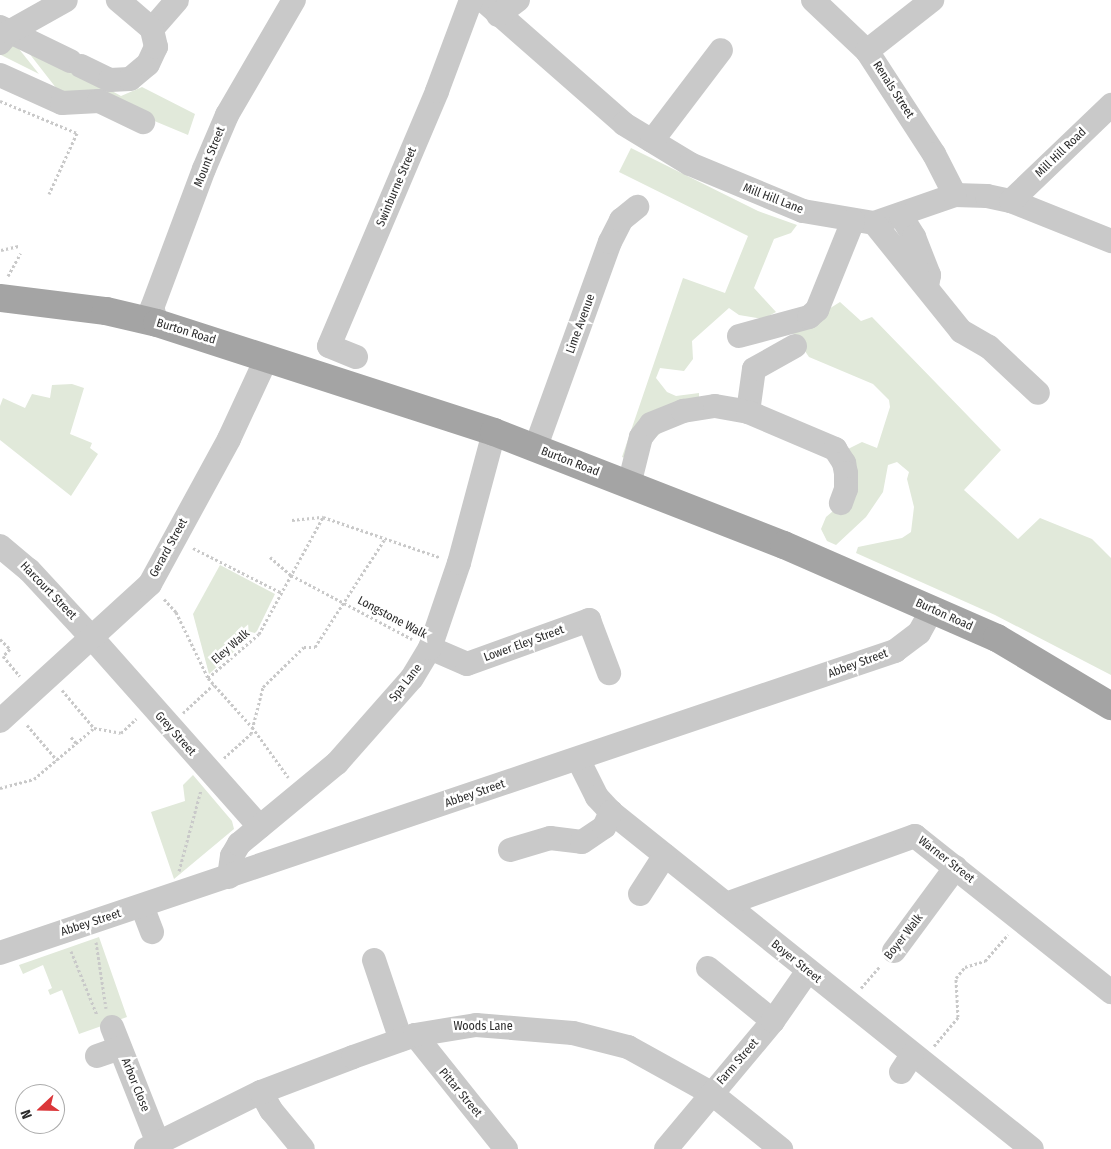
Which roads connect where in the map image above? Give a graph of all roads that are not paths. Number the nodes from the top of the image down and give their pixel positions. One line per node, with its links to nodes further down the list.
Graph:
1 (294, 0): 26 (street, Mount Street)
2 (471, 0): 29 (street, Swinburne Street)
3 (518, 0): 8 (street)
4 (812, 0): 13 (street, Renals Street)
5 (932, 0): 13 (street)
6 (66, 4): 11 (street)
7 (177, 8): 10 (street)
8 (491, 8): 17 (street, Mill Hill Lane)
9 (129, 10): 10 (street)
10 (152, 29): 11 (street)
11 (3, 34)
12 (721, 50): 17 (street)
13 (867, 51): 18 (street, Renals Street)
14 (0, 75): 16 (street)
15 (1111, 105): 19 (street, Mill Hill Road)
16 (143, 122)
17 (652, 141): 22 (street, Mill Hill Lane)
18 (955, 195): 19 (street, Mill Hill Lane); 21 (street, Mill Hill Lane)
19 (1011, 201): 23 (street, Mill Hill Lane)
20 (637, 207): 34 (street, Lime Avenue)
21 (901, 216): 22 (street, Mill Hill Lane); 24 (street)
22 (864, 222): 24 (street); 27 (street)
23 (1111, 241)
24 (925, 290): 31 (street)
25 (0, 298): 26 (main road, Burton Road)
26 (157, 323): 30 (main road, Burton Road)
27 (739, 336)
28 (795, 346): 32 (street)
29 (356, 357)
30 (267, 358): 33 (main road, Burton Road); 39 (street, Gerard Street)
31 (1038, 393)
32 (748, 412): 35 (street); 36 (street)
33 (494, 432): 34 (main road, Burton Road); 40 (street, Spa Lane)
34 (536, 449): 35 (main road, Burton Road)
35 (629, 485): 38 (main road, Burton Road)
36 (841, 503)
37 (0, 546): 39 (street, Harcourt Street)
38 (932, 610): 42 (main road, Burton Road); 44 (street, Abbey Street)
39 (94, 639): 43 (street, Gerard Street); 46 (street, Grey Street)
40 (430, 648): 41 (street, Lower Eley Street); 46 (street, Spa Lane)
41 (610, 673)
42 (1111, 706)
43 (7, 716)
44 (578, 759): 45 (street, Boyer Street); 50 (street, Abbey Street)
45 (611, 812): 47 (street); 48 (street, Boyer Street)
46 (260, 827): 50 (street, Spa Lane)
47 (510, 850)
48 (664, 855): 51 (street); 52 (street, Boyer Street)
49 (956, 867): 52 (street, Warner Street); 55 (street, Boyer Walk); 60 (street, Warner Street)
50 (229, 877): 53 (street, Abbey Street)
51 (640, 894)
52 (726, 904): 59 (street, Boyer Street)
53 (142, 906): 54 (street); 56 (street, Abbey Street)
54 (152, 932)
55 (894, 951)
56 (0, 953)
57 (374, 960): 62 (street, Pittar Street)
58 (708, 968): 61 (street)
59 (807, 972): 61 (street, Farm Street); 71 (street, Boyer Street)
60 (1111, 992)
61 (774, 1021): 65 (street, Farm Street)
62 (408, 1038): 64 (street, Woods Lane); 65 (street, Woods Lane); 69 (street, Pittar Street)
63 (97, 1056): 67 (street, Arbor Close)
64 (261, 1092): 67 (street, Woods Lane); 68 (street)
65 (711, 1093): 66 (street, Farm Street); 70 (street, Woods Lane)
66 (669, 1145)
67 (152, 1146)
68 (303, 1149)
69 (506, 1149)
70 (781, 1149)
71 (1032, 1149)

